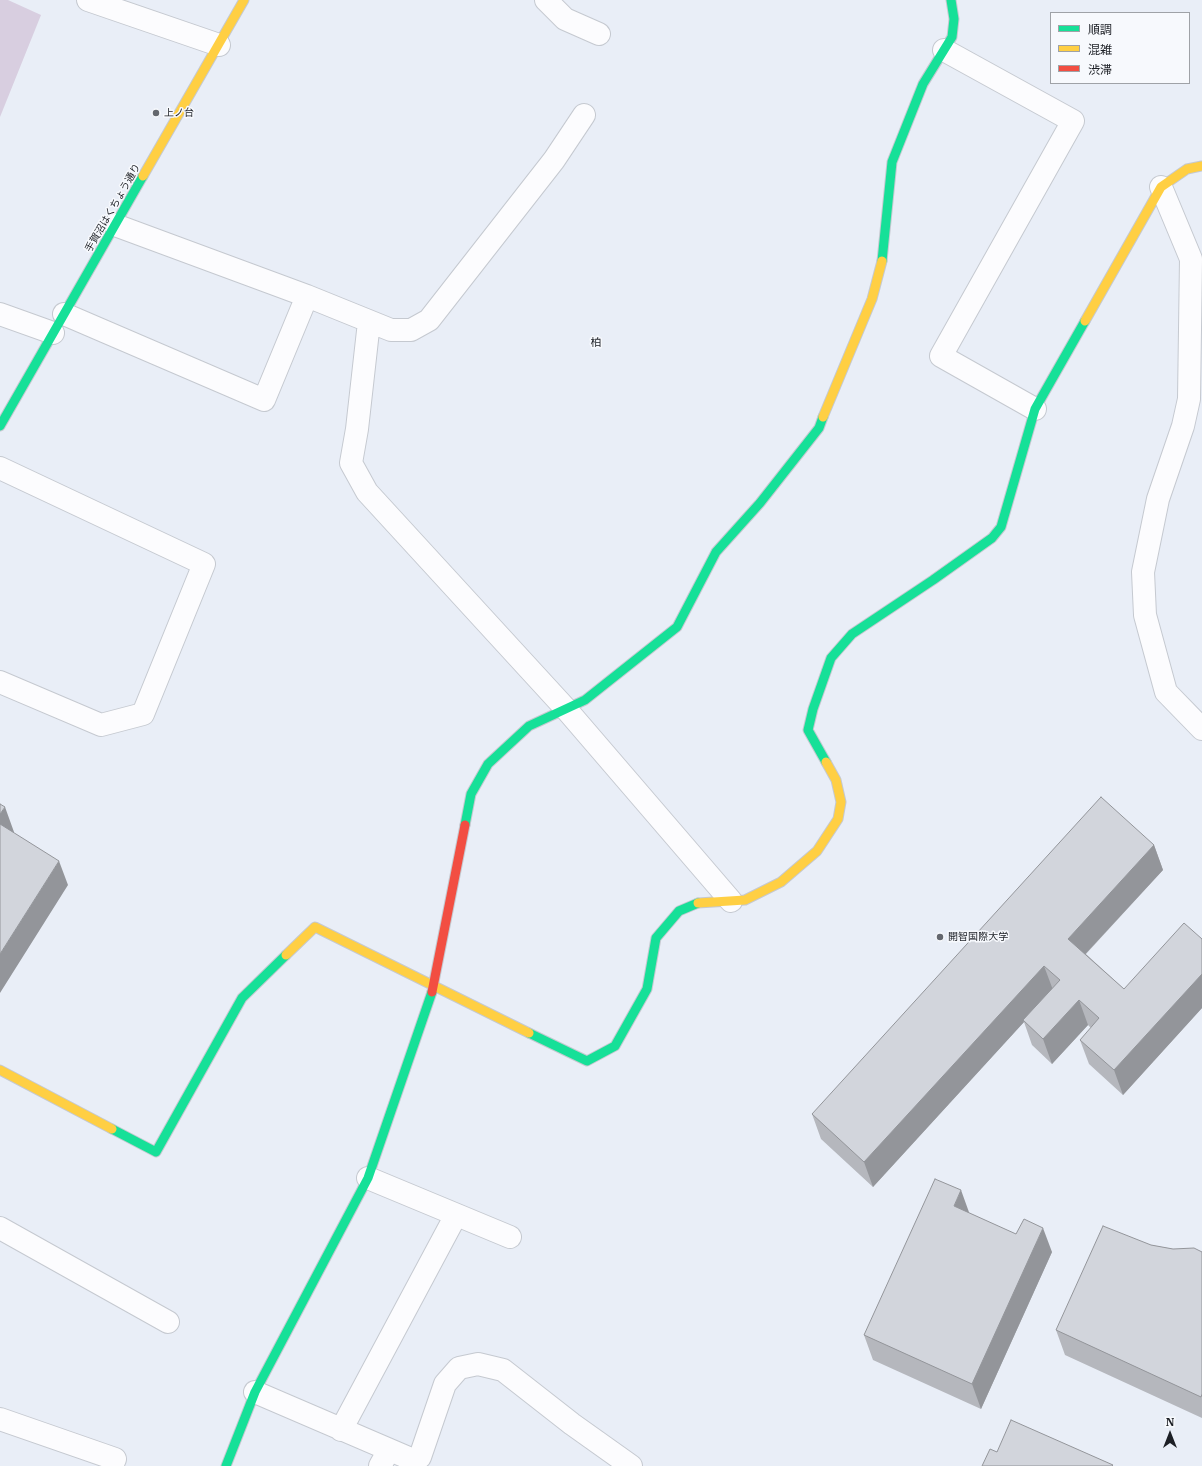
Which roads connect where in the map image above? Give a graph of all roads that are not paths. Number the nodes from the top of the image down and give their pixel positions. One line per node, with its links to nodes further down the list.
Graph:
1 (88, 0): 6 (street)
2 (244, 0): 6 (street, 手賀沼はくちょう通り)
3 (546, 0): 5 (street)
4 (951, 0): 7 (street)
5 (599, 34)
6 (219, 45): 11 (street, 手賀沼はくちょう通り)
7 (944, 50): 17 (street); 22 (street)
8 (584, 115): 15 (street)
9 (1202, 166): 10 (street)
10 (1161, 188): 17 (street); 19 (street)
11 (115, 225): 12 (street); 14 (street, 手賀沼はくちょう通り)
12 (307, 296): 14 (street); 15 (street)
13 (0, 314): 16 (street)
14 (64, 314): 16 (street, 手賀沼はくちょう通り)
15 (369, 322): 22 (street)
16 (53, 333): 18 (street, 手賀沼はくちょう通り)
17 (1035, 409): 24 (street)
18 (0, 426)
19 (1193, 426): 23 (street)
20 (0, 468): 21 (street)
21 (0, 682)
22 (566, 709): 24 (street); 25 (street)
23 (1202, 729)
24 (731, 901): 25 (street)
25 (434, 987): 26 (street); 27 (street)
26 (0, 1070)
27 (368, 1178): 28 (street); 32 (street)
28 (456, 1215): 30 (street); 34 (street)
29 (0, 1228): 31 (street)
30 (510, 1237)
31 (168, 1322)
32 (255, 1392): 34 (street); 37 (street)
33 (0, 1419): 36 (street)
34 (341, 1430): 35 (street)
35 (384, 1458): 38 (street)
36 (112, 1466)
37 (226, 1466)
38 (631, 1466)

